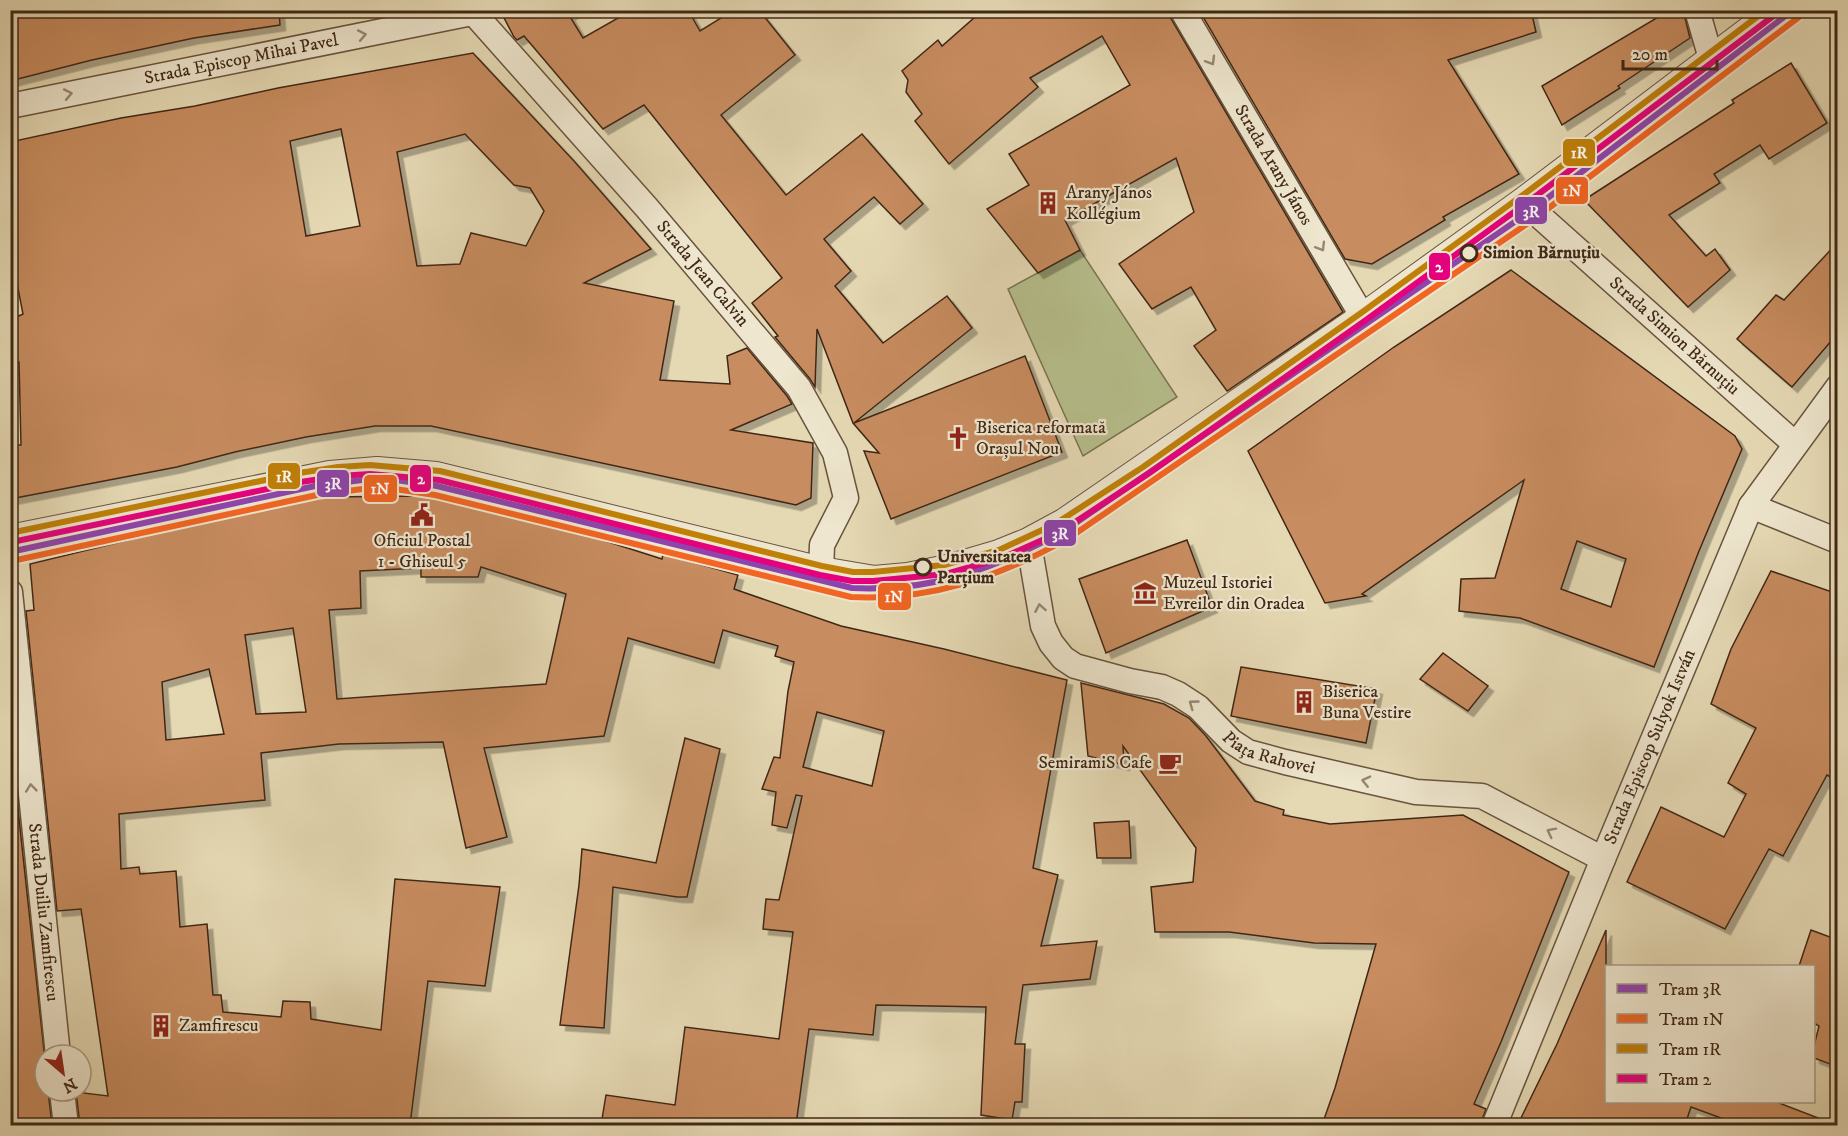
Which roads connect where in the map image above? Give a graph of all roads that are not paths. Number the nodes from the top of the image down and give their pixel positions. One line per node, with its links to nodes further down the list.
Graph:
1 (1182, 10): 8 (street, Strada Arany János, one-way to 8)
2 (1697, 10): 5 (street)
3 (1780, 10): 5 (street)
4 (472, 12): 6 (street, Strada Episcop Mihai Pavel, one-way to 4); 15 (street, Strada Jean Calvin)
5 (1712, 62): 7 (street)
6 (10, 106)
7 (1525, 203): 8 (street); 10 (street, Strada Simion Bărnuțiu)
8 (1364, 319): 14 (street)
9 (1838, 387): 10 (street, Strada Episcop Sulyok István)
10 (1795, 444): 11 (street, Strada Episcop Sulyok István)
11 (1751, 506): 13 (street); 17 (street, Strada Episcop Sulyok István)
12 (10, 541): 15 (street)
13 (1838, 541)
14 (1029, 544): 15 (street); 17 (street, Piața Rahovei, one-way to 14)
15 (821, 573)
16 (10, 592): 18 (street, Strada Duiliu Zamfirescu, one-way to 16)
17 (1602, 858): 21 (street, Strada Episcop Sulyok István)
18 (57, 1043)
19 (63, 1103): 20 (street)
20 (66, 1125)
21 (1494, 1125)

